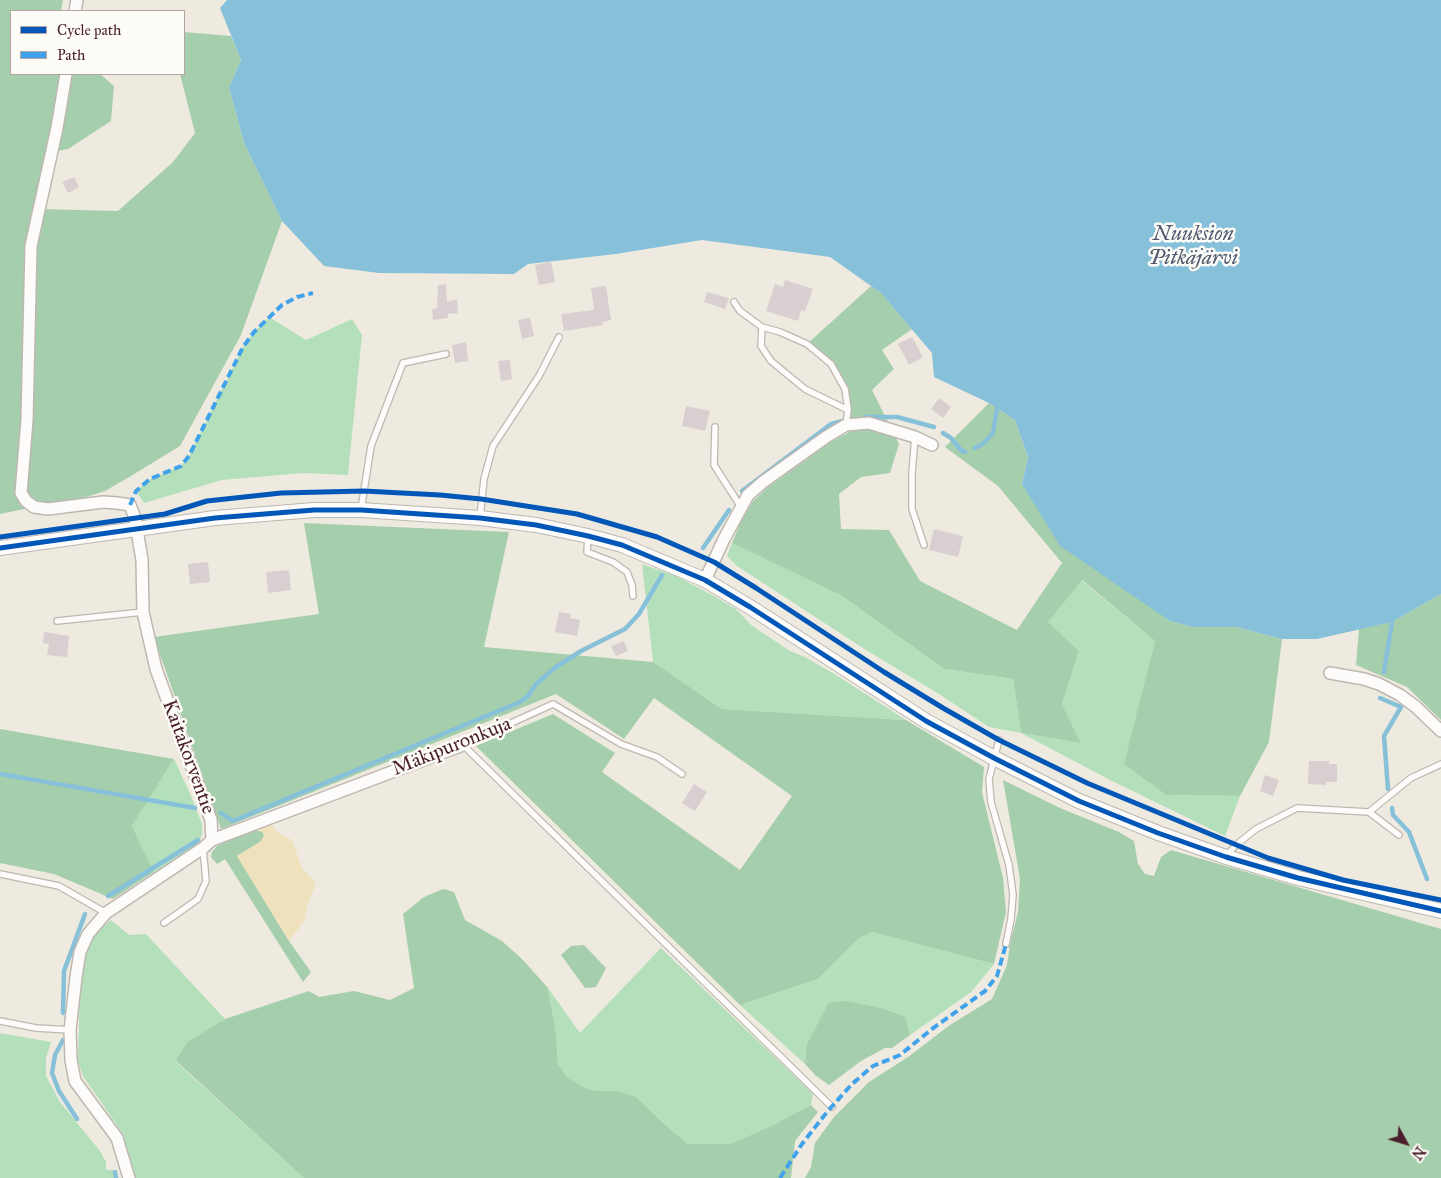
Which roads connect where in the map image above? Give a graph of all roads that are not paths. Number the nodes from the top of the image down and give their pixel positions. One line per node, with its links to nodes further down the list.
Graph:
1 (66, 75): 14 (street, Kaitakorventie)
2 (734, 302): 3 (lane)
3 (762, 327): 6 (lane); 6 (lane)
4 (559, 337): 13 (lane)
5 (446, 354): 12 (lane)
6 (848, 410): 7 (lane)
7 (846, 425): 9 (street); 11 (street)
8 (715, 427): 11 (lane)
9 (915, 436): 10 (street); 16 (lane)
10 (932, 445)
11 (741, 508): 18 (street)
12 (361, 510): 13 (street); 14 (street)
13 (480, 518): 15 (street)
14 (137, 530): 17 (street); 20 (street, Kaitakorventie)
15 (588, 536): 18 (street); 19 (lane)
16 (924, 545)
17 (0, 548)
18 (705, 580): 26 (street)
19 (633, 596)
20 (143, 612): 21 (lane); 31 (street, Kaitakorventie)
21 (57, 621)
22 (1330, 673): 23 (street)
23 (1441, 731)
24 (999, 740): 26 (lane)
25 (463, 745): 28 (lane, Mäkipuronkuja); 31 (street, Mäkipuronkuja); 40 (lane)
26 (994, 758): 32 (street); 37 (lane)
27 (1441, 764): 29 (lane)
28 (682, 774)
29 (1369, 812): 30 (lane); 32 (lane)
30 (1399, 835)
31 (207, 844): 35 (street); 36 (lane)
32 (1226, 857): 34 (street)
33 (0, 874): 35 (lane)
34 (1441, 911)
35 (106, 913): 39 (street)
36 (164, 923)
37 (1006, 944)
38 (0, 1021): 39 (lane)
39 (70, 1030): 41 (street)
40 (832, 1106)
41 (129, 1178)

